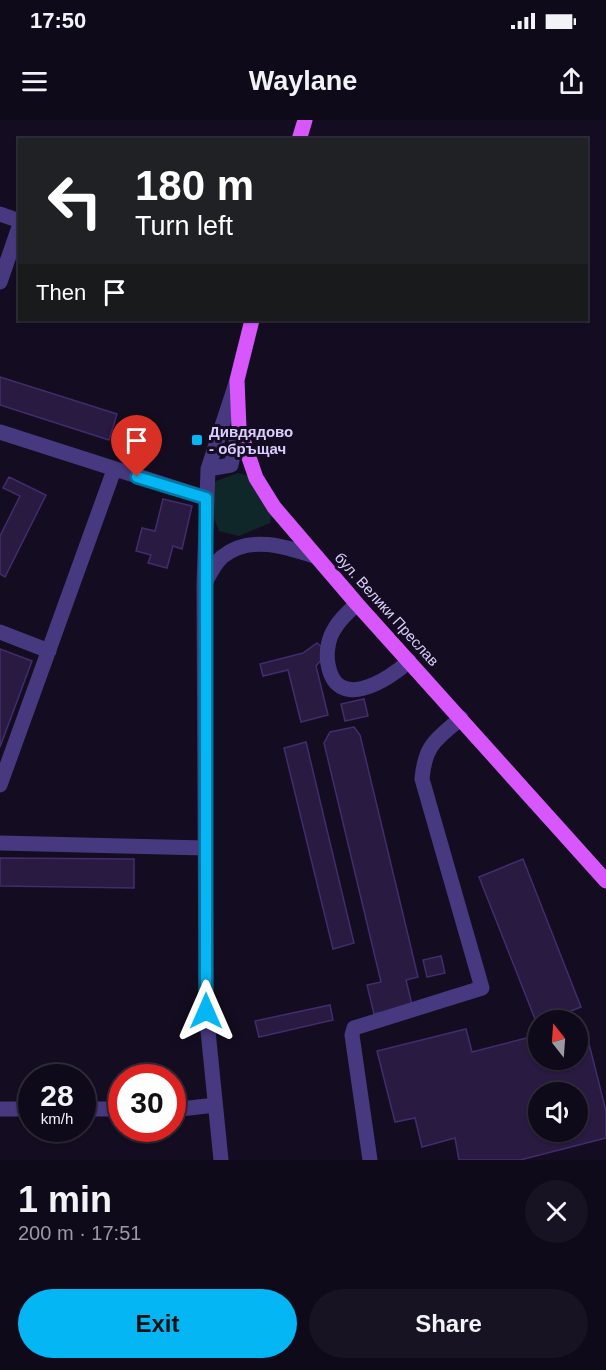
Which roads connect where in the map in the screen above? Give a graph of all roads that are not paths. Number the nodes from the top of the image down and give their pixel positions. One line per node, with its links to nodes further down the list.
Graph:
1 (305, 120): 2 (main road)
2 (300, 138)
3 (0, 214): 4 (street)
4 (18, 221)
5 (18, 228): 6 (street)
6 (0, 282)
7 (252, 321): 8 (main road, бул. Велики Преслав)
8 (237, 380): 9 (main road, бул. Велики Преслав); 11 (street)
9 (239, 428): 11 (street); 14 (main road, бул. Велики Преслав)
10 (0, 432): 12 (street)
11 (208, 469): 13 (street)
12 (114, 470): 13 (street); 18 (street)
13 (206, 498): 15 (street)
14 (316, 557): 15 (street); 16 (main road, бул. Велики Преслав)
15 (204, 585): 23 (street)
16 (357, 604): 19 (main road, бул. Велики Преслав); 19 (street)
17 (0, 632): 18 (street)
18 (49, 651): 21 (street)
19 (408, 661): 20 (main road, бул. Велики Преслав)
20 (461, 718): 24 (main road, бул. Велики Преслав); 30 (street)
21 (0, 785)
22 (0, 843): 23 (street)
23 (205, 848): 25 (street)
24 (606, 881)
25 (215, 1106): 28 (street); 29 (street)
26 (0, 1109): 27 (street)
27 (18, 1109)
28 (186, 1109)
29 (221, 1160)
30 (370, 1160)

